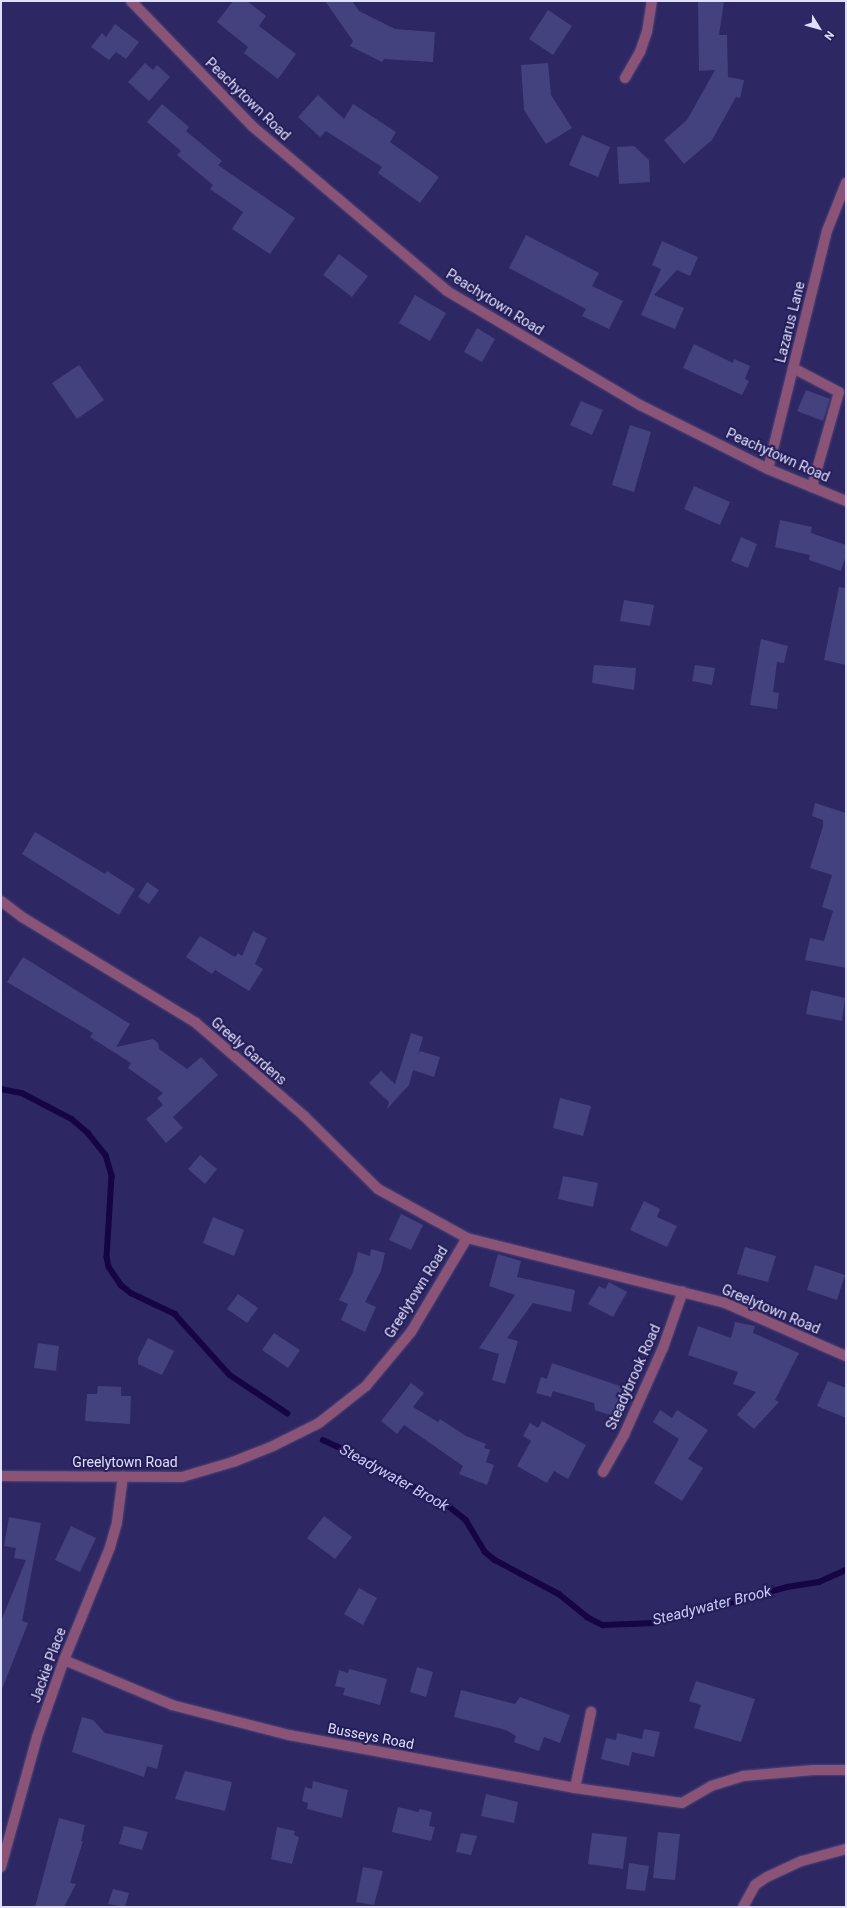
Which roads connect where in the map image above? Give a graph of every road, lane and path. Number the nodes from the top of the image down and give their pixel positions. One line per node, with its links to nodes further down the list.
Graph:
1 (131, 1): 6 (street, Peachytown Road)
2 (652, 1): 3 (street)
3 (625, 78)
4 (846, 183): 5 (street, Lazarus Lane)
5 (794, 368): 6 (street, Lazarus Lane); 7 (street)
6 (768, 469): 7 (street, Peachytown Road)
7 (812, 487): 8 (street, Peachytown Road)
8 (846, 501)
9 (1, 901): 10 (street, Greely Gardens)
10 (467, 1238): 11 (street, Greelytown Road); 15 (street, Greelytown Road)
11 (683, 1291): 12 (street, Greelytown Road); 13 (street, Steadybrook Road)
12 (846, 1356)
13 (603, 1472)
14 (1, 1476): 15 (street, Greelytown Road)
15 (123, 1476): 16 (street, Jackie Place)
16 (64, 1660): 19 (street, Busseys Road); 21 (street, Jackie Place)
17 (591, 1712): 19 (street)
18 (846, 1770): 19 (street, Busseys Road)
19 (575, 1788)
20 (846, 1849): 22 (street)
21 (1, 1867)
22 (743, 1907)

